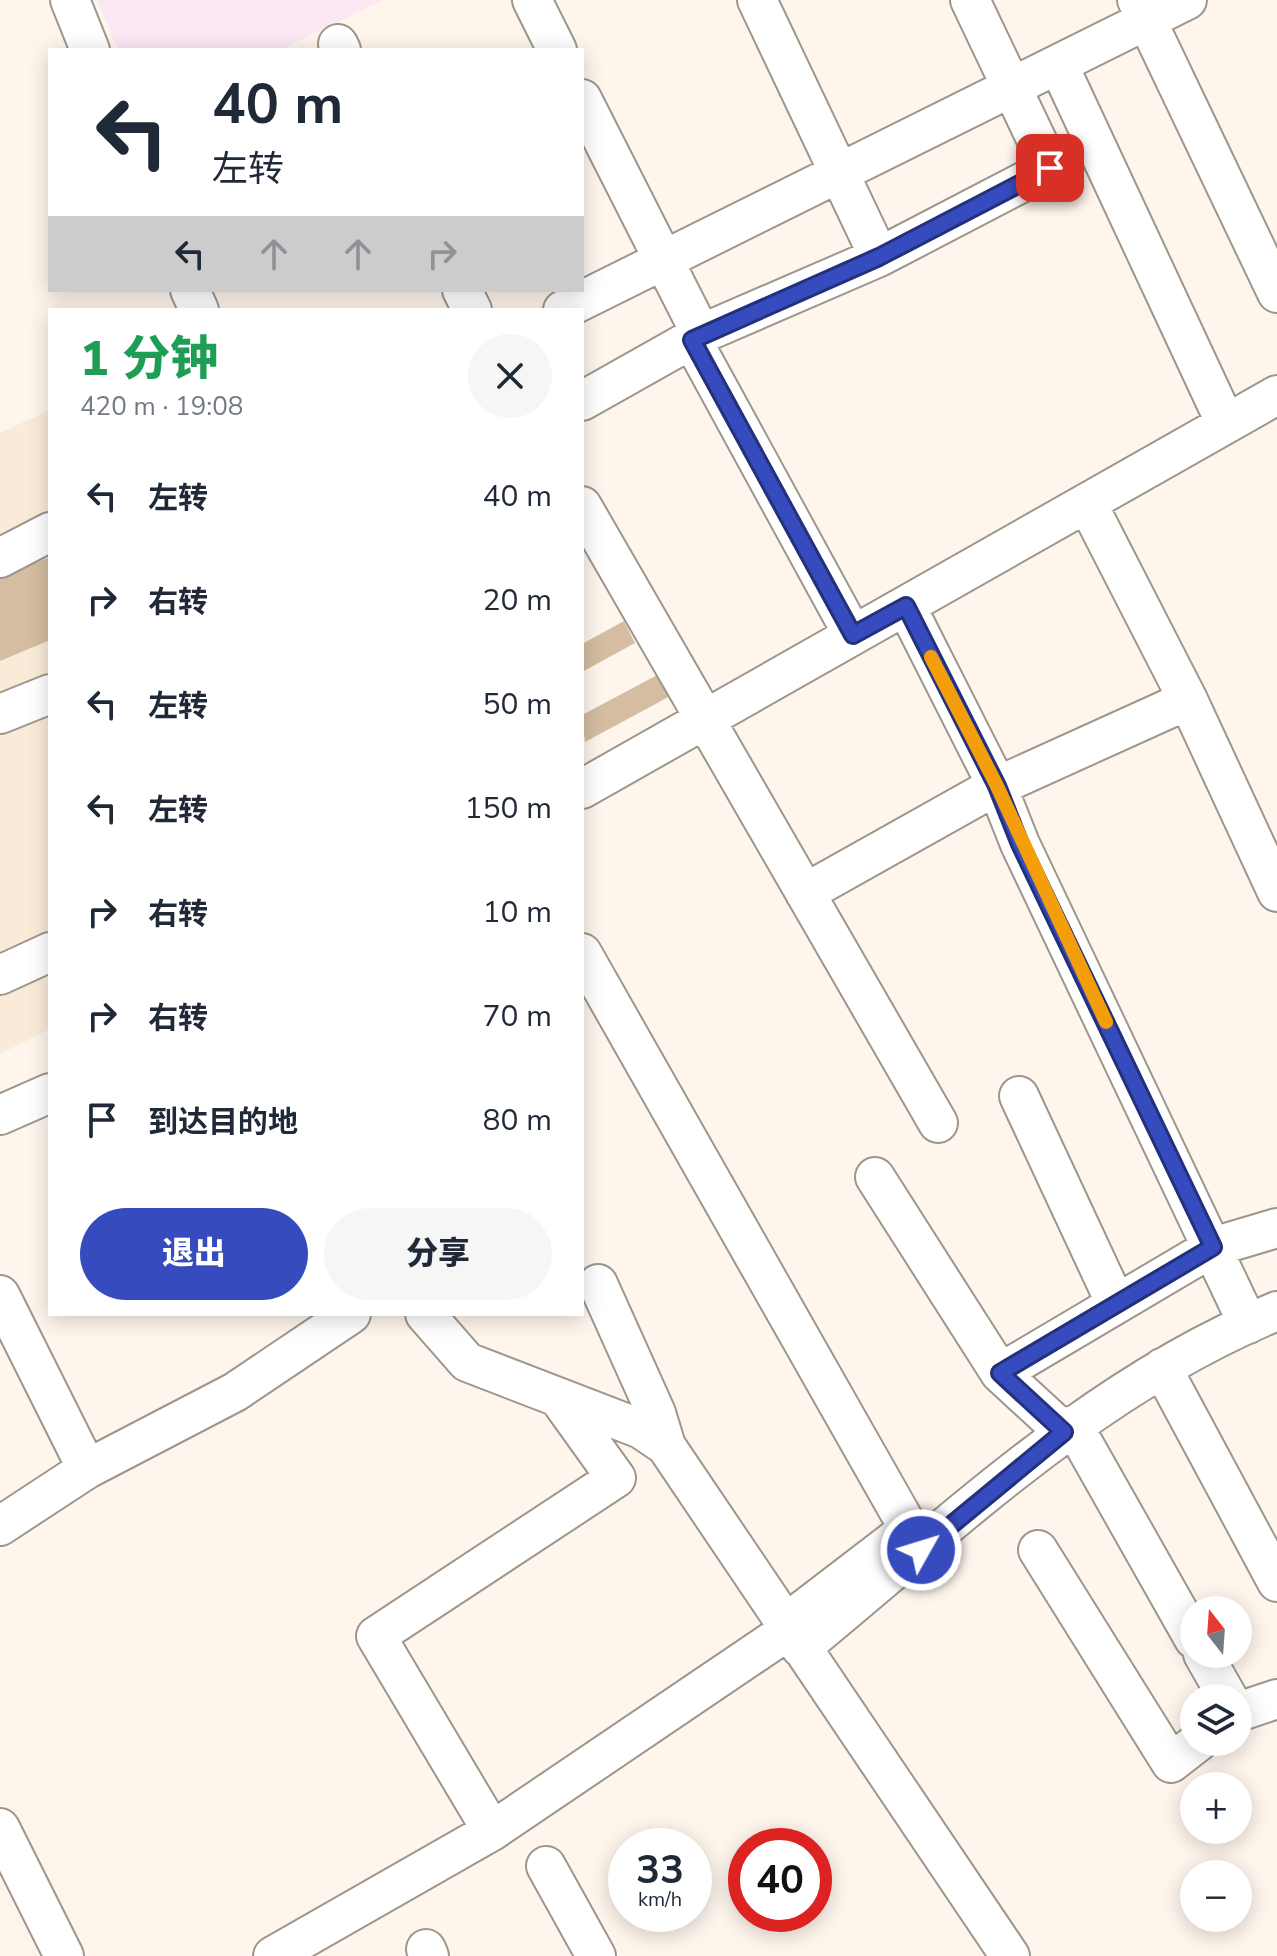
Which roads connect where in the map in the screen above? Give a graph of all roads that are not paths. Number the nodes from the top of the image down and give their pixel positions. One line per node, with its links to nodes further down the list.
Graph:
1 (70, 0): 7 (street)
2 (532, 0): 8 (street)
3 (757, 0): 12 (street)
4 (970, 0): 10 (street)
5 (1187, 0): 6 (street)
6 (1141, 10): 9 (street); 15 (street)
7 (89, 48)
8 (556, 48)
9 (1058, 64): 10 (street); 20 (street)
10 (1012, 87): 12 (street); 13 (street)
11 (584, 103): 14 (street)
12 (839, 172): 13 (street); 14 (street)
13 (879, 257): 17 (street)
14 (664, 260): 16 (street); 17 (street)
15 (1277, 293)
16 (567, 308)
17 (696, 337): 19 (street); 26 (street)
18 (1277, 395): 20 (street)
19 (584, 400)
20 (1226, 424): 21 (street)
21 (1087, 503): 25 (street); 28 (street)
22 (584, 509): 30 (street)
23 (48, 533): 24 (street)
24 (0, 558)
25 (906, 606): 26 (street); 31 (street)
26 (853, 635): 30 (street)
27 (48, 695): 29 (street)
28 (1188, 700): 31 (street); 33 (street)
29 (0, 714)
30 (705, 719): 32 (street); 34 (street)
31 (997, 786): 34 (street); 44 (street)
32 (584, 788)
33 (1277, 892)
34 (805, 893): 41 (street)
35 (48, 953): 37 (street)
36 (584, 957): 61 (street)
37 (0, 975)
38 (48, 1094): 40 (street)
39 (1019, 1096): 47 (street)
40 (0, 1115)
41 (938, 1123)
42 (875, 1177): 52 (street)
43 (1277, 1228): 44 (street)
44 (1213, 1247): 47 (street); 50 (street)
45 (598, 1284): 55 (street)
46 (0, 1295): 56 (street)
47 (1116, 1304): 52 (street)
48 (348, 1316): 56 (street)
49 (427, 1316): 53 (street)
50 (1268, 1320): 51 (street)
51 (1162, 1368): 54 (street); 59 (street)
52 (1000, 1373): 54 (street)
53 (560, 1400): 55 (street); 64 (street)
54 (1055, 1419): 60 (street); 61 (street)
55 (666, 1446): 61 (street)
56 (87, 1469): 57 (street)
57 (0, 1526)
58 (1038, 1550): 62 (street)
59 (1277, 1582)
60 (1180, 1617)
61 (791, 1634): 64 (street); 69 (street)
62 (1180, 1756)
63 (0, 1828): 66 (street)
64 (492, 1831): 67 (street)
65 (546, 1866): 68 (street)
66 (64, 1956)
67 (273, 1956)
68 (596, 1956)
69 (1010, 1956)

